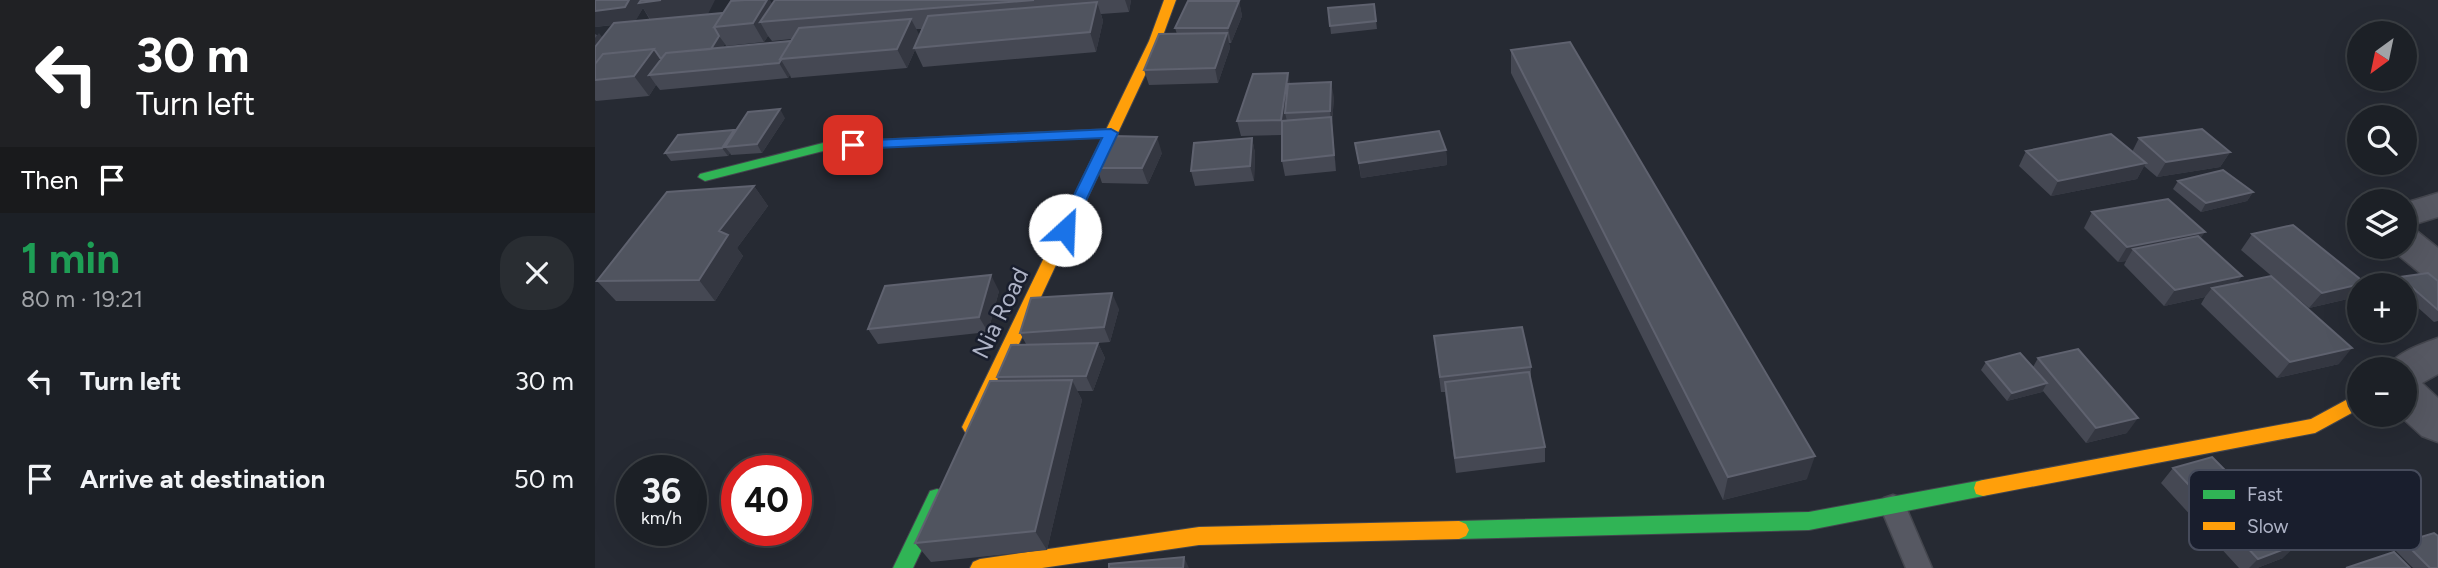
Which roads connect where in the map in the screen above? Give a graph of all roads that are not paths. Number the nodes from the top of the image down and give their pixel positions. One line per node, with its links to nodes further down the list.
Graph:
1 (1170, 0): 2 (street, Nia Road)
2 (1111, 133): 3 (street); 13 (street, Nia Road)
3 (705, 177)
4 (2438, 205): 5 (street)
5 (2417, 211)
6 (2417, 251): 7 (street)
7 (2438, 268)
8 (2438, 354): 9 (street)
9 (2417, 366)
10 (2417, 405): 12 (street)
11 (2347, 407): 15 (street)
12 (2438, 424)
13 (963, 444)
14 (945, 481): 16 (street)
15 (1893, 506): 17 (street); 18 (lane)
16 (904, 568)
17 (980, 568)
18 (1919, 568)

